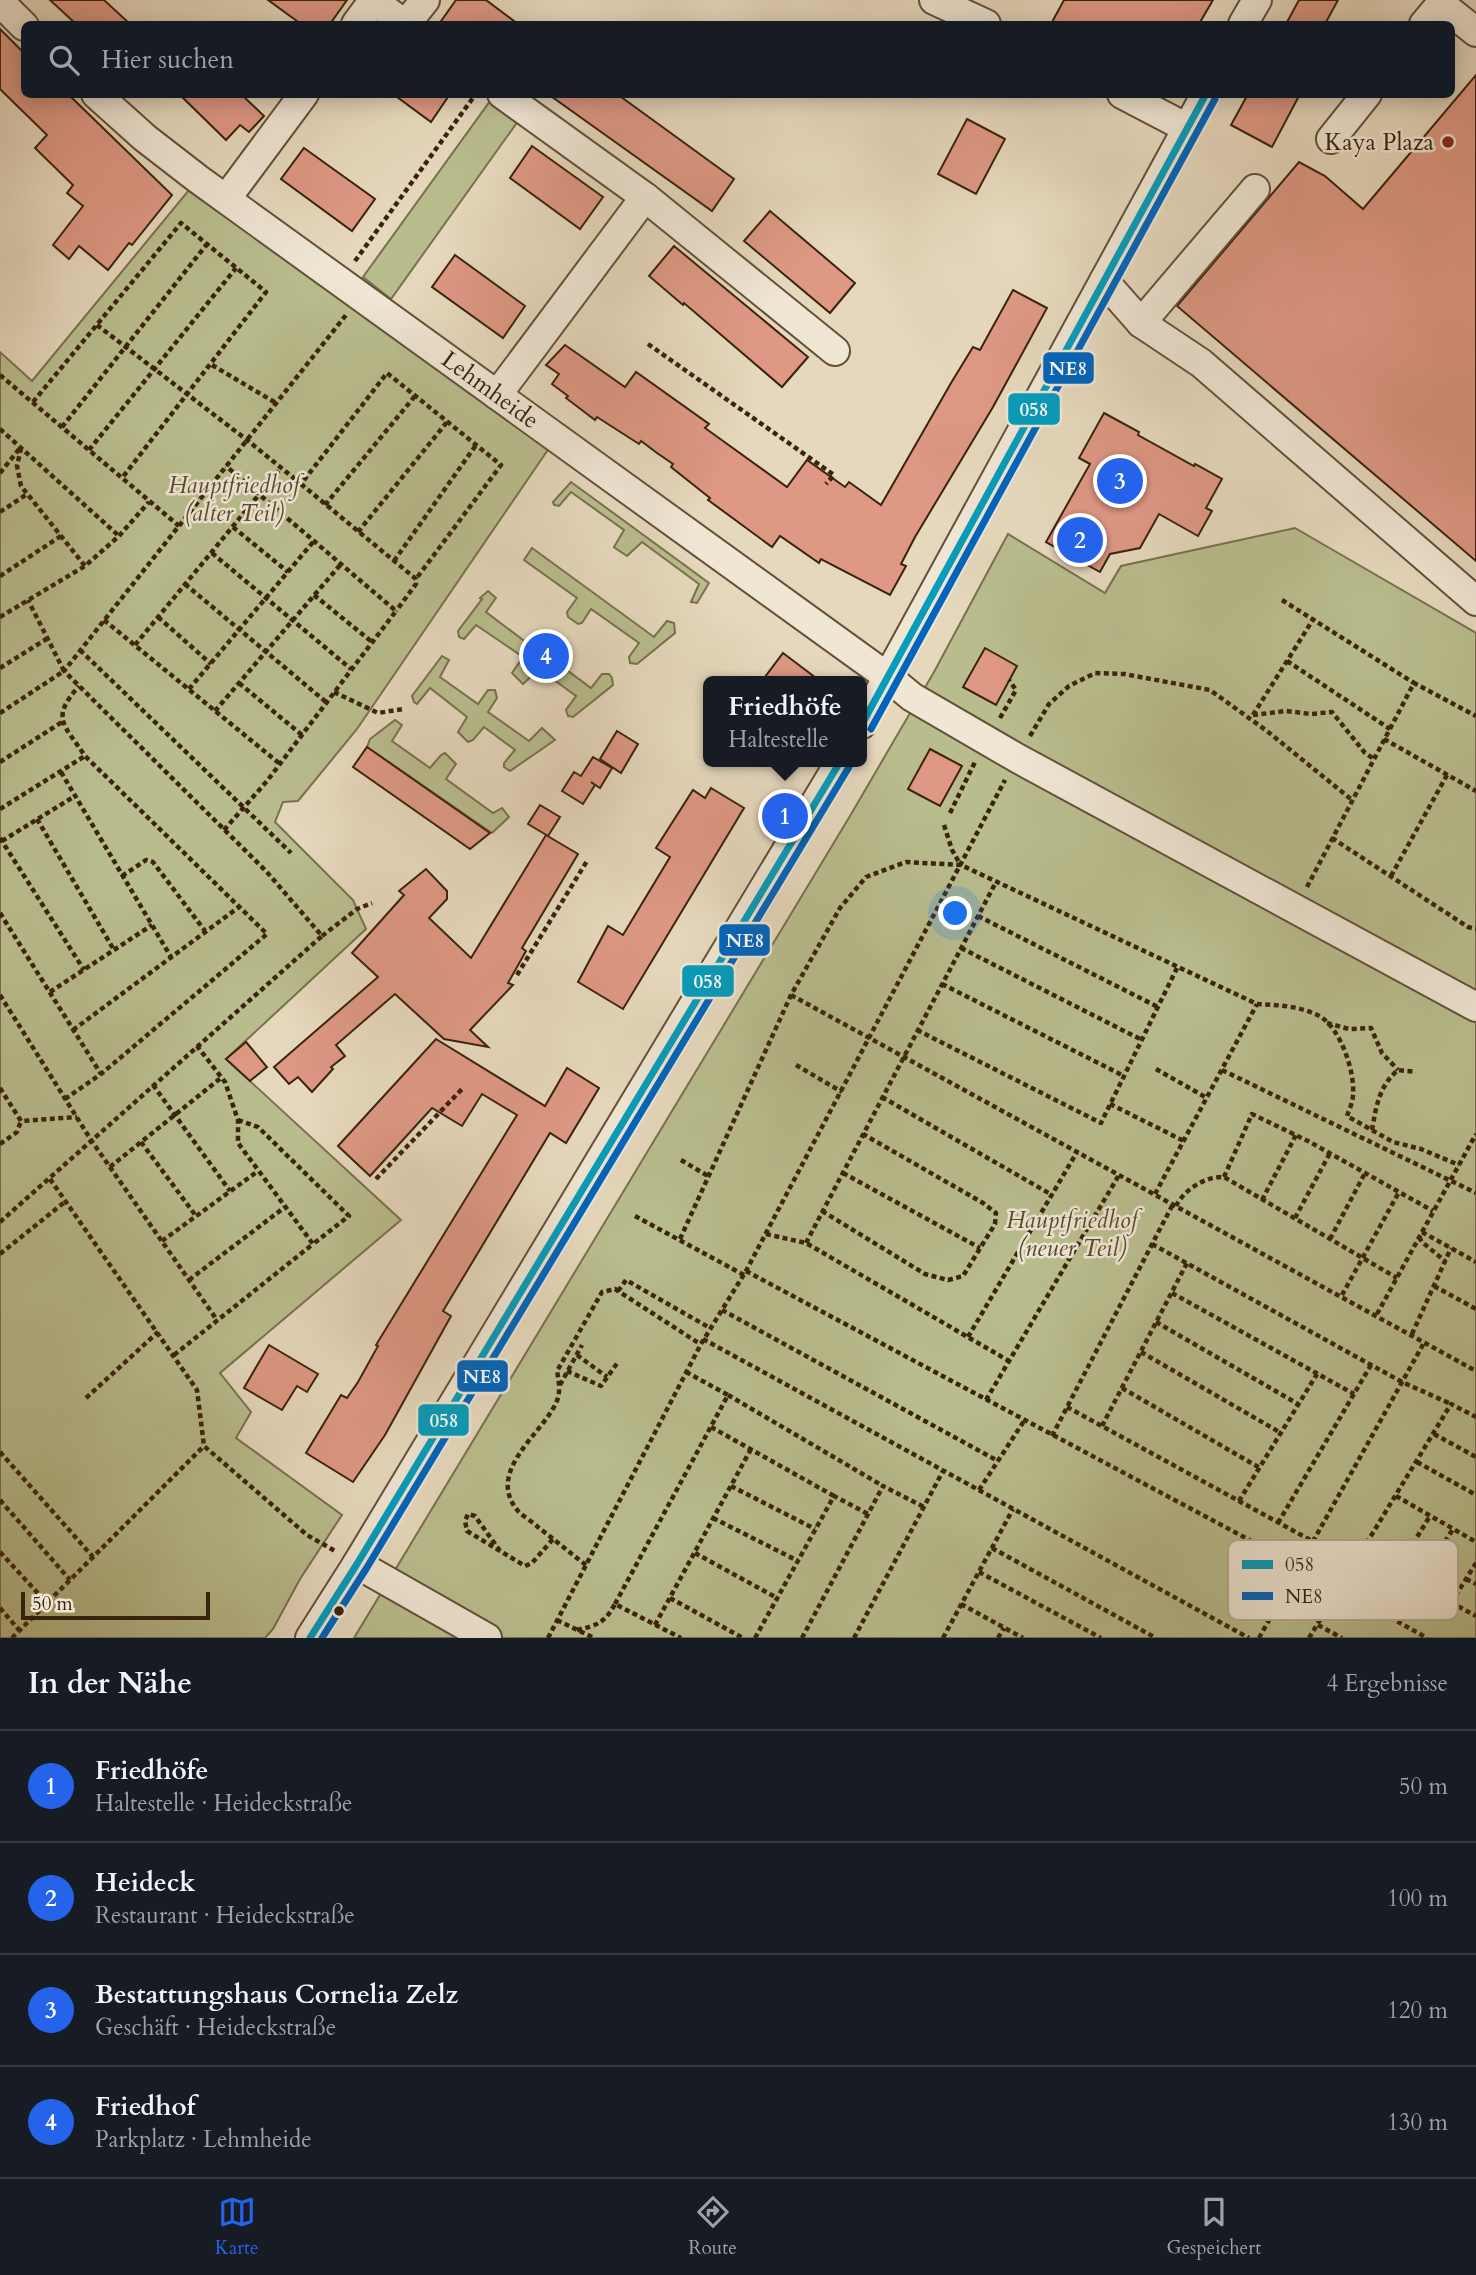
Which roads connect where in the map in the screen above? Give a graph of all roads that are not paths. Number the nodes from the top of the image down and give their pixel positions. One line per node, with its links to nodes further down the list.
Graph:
1 (425, 0): 9 (street)
2 (934, 0): 10 (street)
3 (1257, 0): 11 (street)
4 (373, 1): 7 (street); 8 (street)
5 (0, 2): 12 (street)
6 (1434, 9): 13 (street)
7 (358, 21)
8 (402, 21)
9 (408, 21)
10 (980, 21)
11 (1245, 21)
12 (21, 23)
13 (1476, 32)
14 (100, 98): 24 (street, Lehmheide)
15 (301, 98): 24 (street)
16 (508, 98): 23 (street)
17 (1130, 98): 20 (street)
18 (1204, 98): 20 (street)
19 (1364, 98): 21 (street)
20 (1187, 128): 25 (street)
21 (1331, 139)
22 (1255, 189): 26 (street)
23 (645, 197): 27 (street); 28 (street)
24 (226, 199): 28 (street, Lehmheide)
25 (1104, 281): 26 (street); 30 (street)
26 (1140, 323): 29 (street)
27 (835, 351)
28 (496, 395): 30 (street, Lehmheide)
29 (1476, 601)
30 (889, 678): 31 (street); 33 (street, Lehmheide)
31 (867, 715)
32 (837, 767): 34 (street)
33 (1476, 1007)
34 (357, 1564): 35 (street); 36 (street)
35 (310, 1638)
36 (487, 1638)

